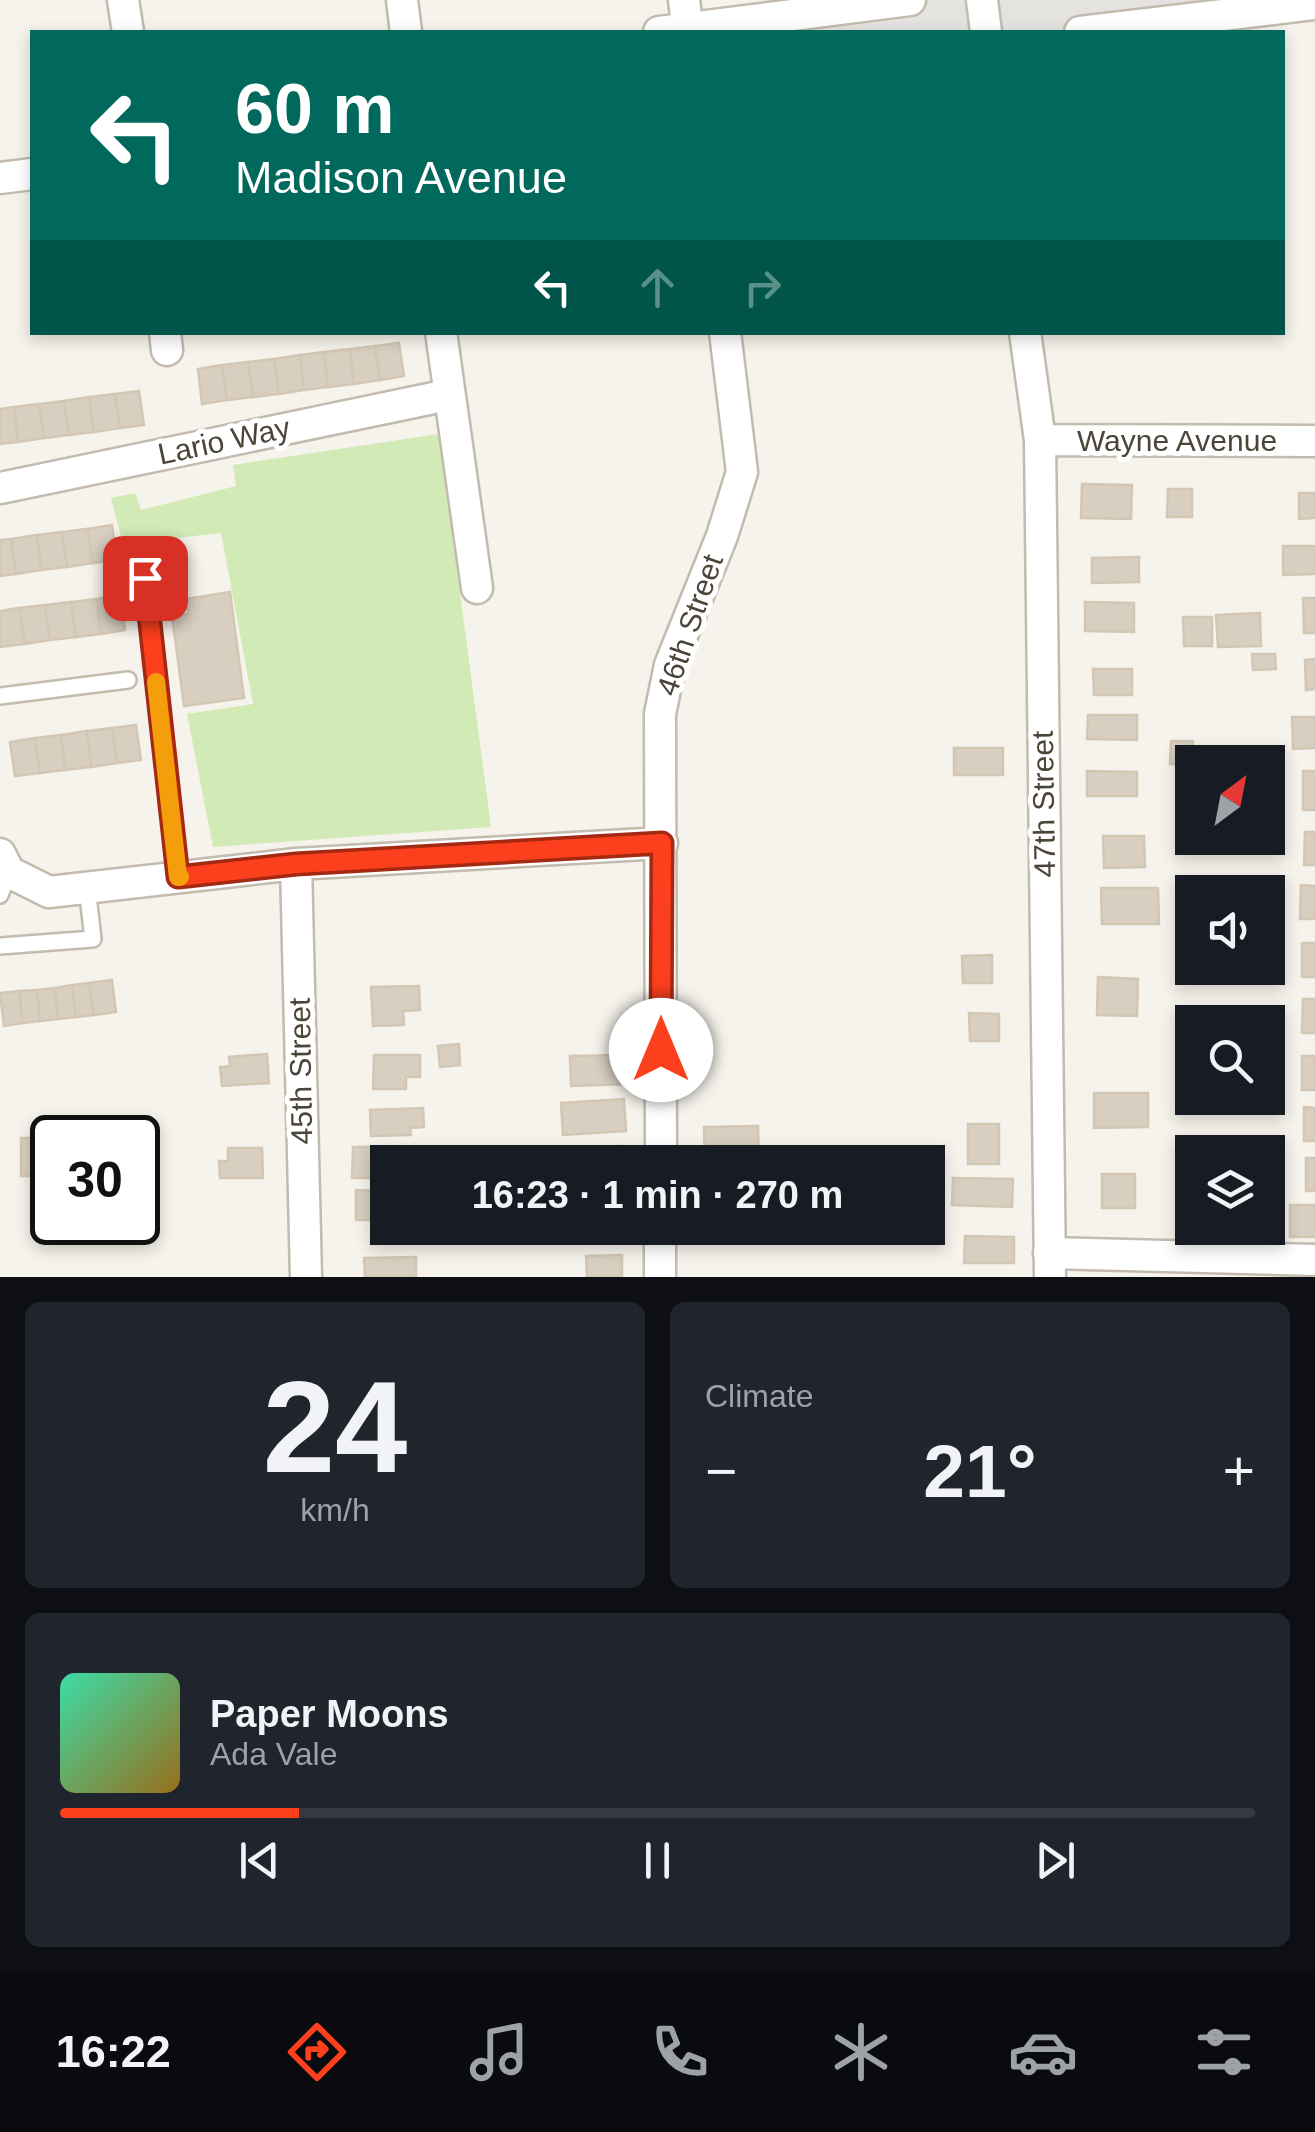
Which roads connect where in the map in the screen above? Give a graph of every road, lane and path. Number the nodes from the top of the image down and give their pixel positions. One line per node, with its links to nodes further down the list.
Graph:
1 (124, 0): 7 (street)
2 (402, 0): 8 (street)
3 (910, 0): 6 (street)
4 (982, 0): 9 (street)
5 (1315, 4): 10 (street)
6 (680, 23)
7 (128, 30)
8 (406, 30)
9 (986, 30)
10 (1097, 30)
11 (30, 174): 12 (street)
12 (0, 178)
13 (440, 335): 16 (street)
14 (725, 335): 24 (street, 46th Street)
15 (1026, 335): 17 (street, 47th Street)
16 (448, 395): 19 (street, Lario Way); 21 (street)
17 (1040, 440): 18 (street, Wayne Avenue); 33 (street, 47th Street)
18 (1315, 442)
19 (0, 488)
20 (145, 578): 27 (lane)
21 (477, 588)
22 (128, 680): 23 (lane)
23 (0, 696)
24 (662, 843): 25 (street); 30 (street, 46th Street)
25 (296, 864): 27 (street); 34 (street, 45th Street)
26 (3, 874): 28 (street)
27 (178, 877): 28 (street)
28 (87, 888): 29 (lane)
29 (0, 946)
30 (661, 1145)
31 (660, 1245): 35 (street)
32 (1315, 1260): 33 (street)
33 (1049, 1265)
34 (306, 1277)
35 (660, 1277)

